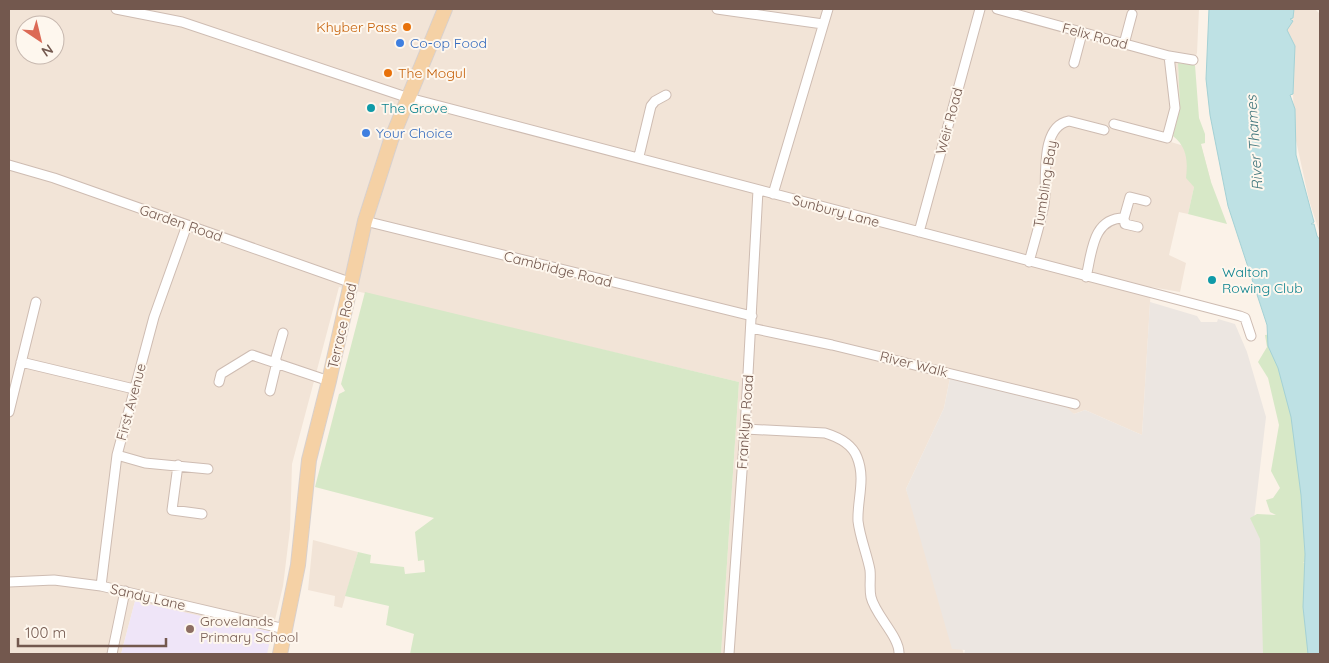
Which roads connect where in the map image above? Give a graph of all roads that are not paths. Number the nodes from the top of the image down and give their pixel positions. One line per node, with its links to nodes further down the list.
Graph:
1 (116, 9): 16 (street)
2 (445, 9): 16 (main road, Terrace Road)
3 (717, 9): 9 (street)
4 (828, 9): 9 (street)
5 (980, 9): 28 (street, Weir Road)
6 (997, 9): 7 (street, Felix Road)
7 (1032, 13): 10 (street, Felix Road)
8 (1132, 14): 11 (street)
9 (823, 24): 22 (street)
10 (1082, 32): 11 (street, Felix Road); 14 (street)
11 (1124, 44): 12 (street, Felix Road)
12 (1169, 56): 13 (street, Felix Road); 17 (street)
13 (1193, 60)
14 (1074, 63)
15 (666, 95): 19 (street)
16 (409, 98): 19 (street, Sunbury Lane); 25 (main road, Terrace Road)
17 (1114, 124)
18 (1104, 130): 29 (street, Tumbling Bay)
19 (639, 156): 21 (street, Sunbury Lane)
20 (9, 165): 26 (street, Garden Road)
21 (758, 190): 22 (street, Sunbury Lane); 33 (street, Franklyn Road)
22 (773, 194): 28 (street, Sunbury Lane)
23 (1146, 201): 24 (street)
24 (1124, 218): 27 (street); 30 (street)
25 (365, 221): 31 (main road, Terrace Road); 33 (street, Cambridge Road)
26 (187, 225): 31 (street, Garden Road); 41 (street, First Avenue)
27 (1138, 227)
28 (919, 232): 29 (street, Sunbury Lane)
29 (1029, 262): 30 (street, Sunbury Lane)
30 (1086, 277): 36 (street, Sunbury Lane)
31 (352, 283): 39 (main road, Terrace Road)
32 (36, 302): 37 (street)
33 (752, 316): 34 (street, Franklyn Road)
34 (751, 328): 43 (street, River Walk); 45 (street, Franklyn Road)
35 (284, 333): 38 (street)
36 (1251, 336)
37 (21, 362): 41 (street); 44 (street)
38 (276, 362): 39 (street); 40 (street); 42 (street)
39 (329, 381): 53 (main road, Terrace Road)
40 (218, 382)
41 (134, 389): 46 (street, First Avenue)
42 (270, 391)
43 (1076, 404)
44 (9, 412)
45 (745, 429): 56 (street, Franklyn Road); 57 (street)
46 (117, 455): 47 (street); 51 (street, First Avenue)
47 (178, 465): 48 (street); 49 (street)
48 (208, 469)
49 (202, 514)
50 (9, 582): 51 (street, Sandy Lane)
51 (101, 586): 52 (street, Sandy Lane)
52 (125, 591): 53 (street, Sandy Lane); 54 (street)
53 (285, 629): 55 (main road, Terrace Road)
54 (112, 654)
55 (280, 654)
56 (729, 654)
57 (899, 654)

